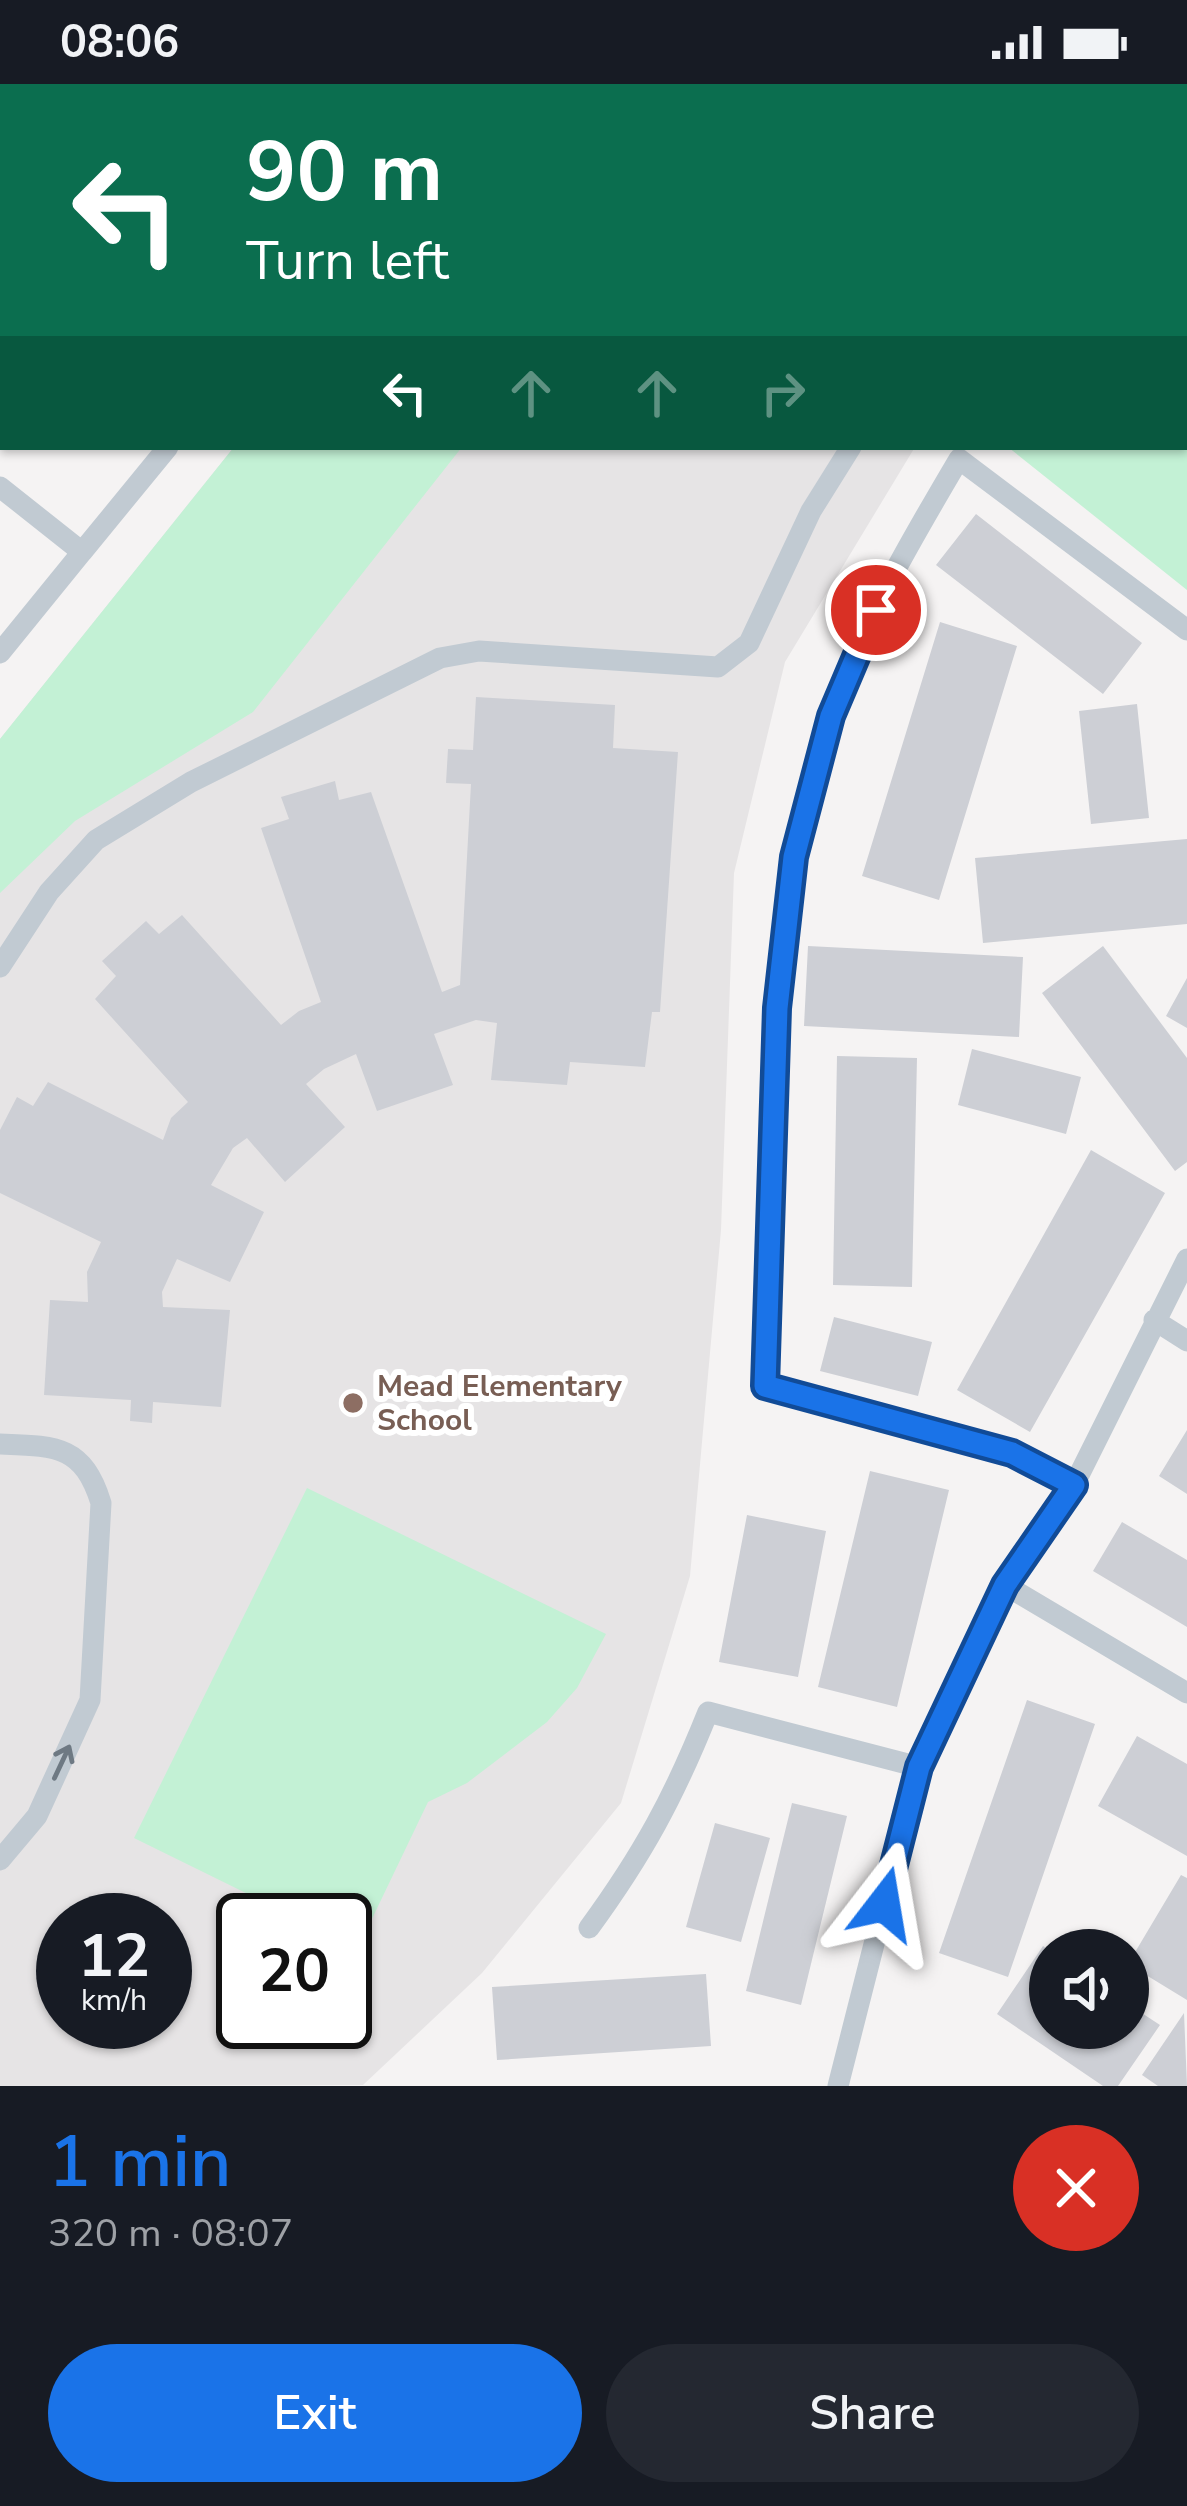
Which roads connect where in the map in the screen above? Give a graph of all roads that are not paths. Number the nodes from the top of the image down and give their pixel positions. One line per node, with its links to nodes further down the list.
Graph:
1 (166, 450): 4 (lane)
2 (848, 450): 7 (lane)
3 (2, 492): 4 (lane)
4 (82, 552): 6 (lane)
5 (1187, 630): 12 (lane)
6 (0, 652)
7 (0, 967)
8 (1187, 1259): 9 (lane)
9 (1154, 1320): 10 (lane); 12 (lane)
10 (1187, 1341)
11 (1, 1444): 16 (lane, one-way to 11)
12 (1074, 1485): 13 (lane)
13 (1005, 1585): 14 (lane); 15 (lane)
14 (1187, 1693)
15 (919, 1767): 17 (lane); 18 (lane)
16 (0, 1860)
17 (589, 1928)
18 (838, 2086)

